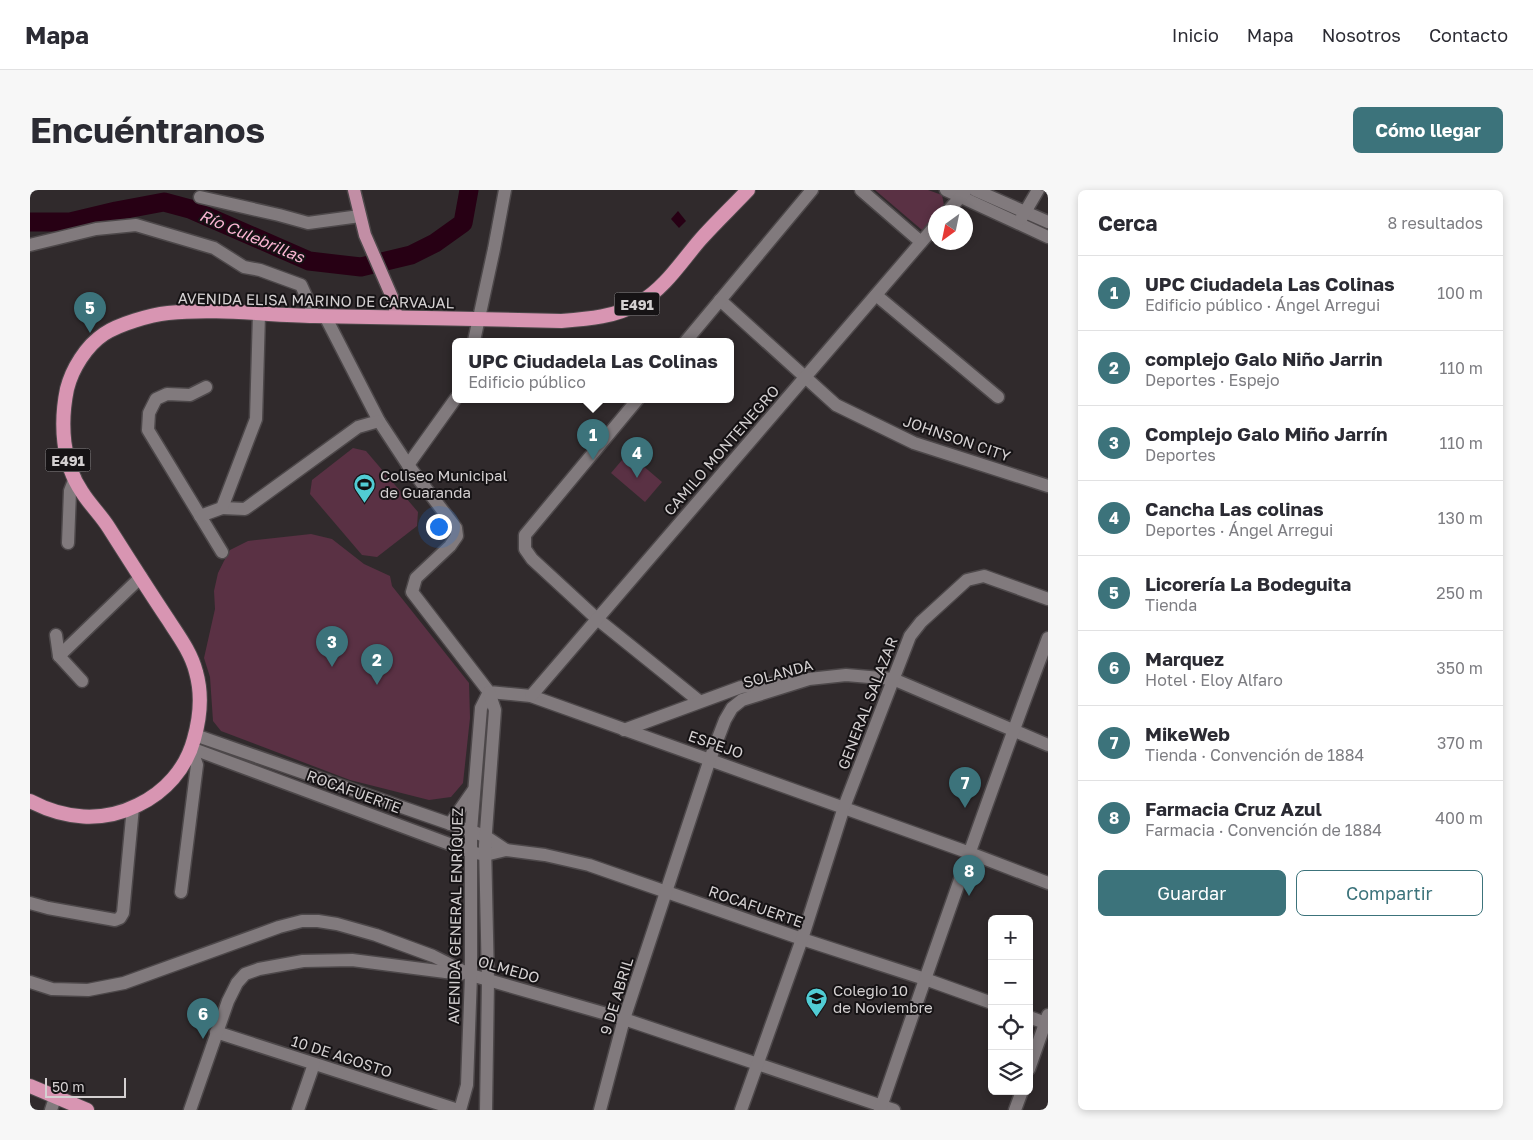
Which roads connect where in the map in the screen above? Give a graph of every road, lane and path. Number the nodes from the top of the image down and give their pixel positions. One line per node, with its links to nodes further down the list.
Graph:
1 (354, 190): 12 (main road)
2 (505, 190): 24 (street)
3 (748, 190): 24 (highway, AVENIDA ELISA MARINO DE CARVAJAL / E491)
4 (812, 190): 20 (street)
5 (861, 190): 17 (street)
6 (946, 190): 9 (street)
7 (975, 190): 13 (street)
8 (1038, 190): 13 (street)
9 (964, 193): 11 (street); 13 (street)
10 (200, 197): 12 (street)
11 (953, 205)
12 (360, 216): 23 (main road)
13 (1021, 218): 14 (street); 16 (street)
14 (1048, 222)
15 (928, 234): 17 (street, CAMILO MONTENEGRO)
16 (1048, 237)
17 (921, 242): 19 (street, CAMILO MONTENEGRO)
18 (30, 245): 22 (street)
19 (876, 295): 27 (street, CAMILO MONTENEGRO); 29 (street)
20 (720, 300): 26 (street); 27 (street, JOHNSON CITY)
21 (260, 314): 22 (highway, AVENIDA ELISA MARINO DE CARVAJAL / E491); 34 (highway, AVENIDA ELISA MARINO DE CARVAJAL / E491); 36 (street)
22 (320, 316): 23 (highway, AVENIDA ELISA MARINO DE CARVAJAL / E491); 32 (street)
23 (397, 317): 24 (highway, AVENIDA ELISA MARINO DE CARVAJAL / E491)
24 (479, 320): 25 (street)
25 (475, 338)
26 (688, 338)
27 (806, 377): 35 (street, JOHNSON CITY); 42 (street, CAMILO MONTENEGRO)
28 (206, 387): 37 (street)
29 (998, 398)
30 (452, 403): 33 (street)
31 (635, 403): 42 (street)
32 (378, 421): 33 (street); 36 (street)
33 (408, 465): 49 (street)
34 (75, 478): 38 (street); 40 (highway, AVENIDA ELISA MARINO DE CARVAJAL / E491)
35 (1048, 486)
36 (222, 508): 37 (street)
37 (200, 516): 39 (street)
38 (68, 543)
39 (222, 552)
40 (141, 577): 45 (street); 54 (highway, AVENIDA ELISA MARINO DE CARVAJAL / E491)
41 (1048, 599): 47 (street, GENERAL SALAZAR)
42 (596, 618): 50 (street, CAMILO MONTENEGRO); 51 (street)
43 (56, 635): 45 (street)
44 (1048, 638): 53 (street)
45 (60, 656): 48 (street)
46 (810, 679): 47 (street, SOLANDA); 51 (street); 56 (street, SOLANDA)
47 (893, 679): 53 (street, SOLANDA); 60 (street, GENERAL SALAZAR)
48 (82, 681)
49 (489, 692): 50 (street, ESPEJO); 57 (street, AVENIDA GENERAL ENRÍQUEZ); 63 (street, AVENIDA GENERAL ENRÍQUEZ)
50 (531, 696): 52 (street, ESPEJO)
51 (699, 701): 52 (street)
52 (624, 730): 56 (street, ESPEJO)
53 (1013, 731): 55 (street, SOLANDA); 66 (street)
54 (193, 741): 59 (highway, AVENIDA ELISA MARINO DE CARVAJAL / E491); 61 (street, ROCAFUERTE); 65 (street, ROCAFUERTE); 69 (street)
55 (1048, 745)
56 (710, 759): 60 (street, ESPEJO); 70 (street, SOLANDA)
57 (476, 784): 61 (street); 62 (street, AVENIDA GENERAL ENRÍQUEZ)
58 (30, 801): 59 (highway, AVENIDA ELISA MARINO DE CARVAJAL / E491)
59 (133, 807): 71 (street)
60 (844, 808): 66 (street, ESPEJO); 72 (street, GENERAL SALAZAR)
61 (450, 824): 62 (street, ROCAFUERTE)
62 (471, 832): 63 (street, ROCAFUERTE); 65 (street, AVENIDA GENERAL ENRÍQUEZ)
63 (485, 836): 64 (street, ROCAFUERTE); 67 (street, AVENIDA GENERAL ENRÍQUEZ)
64 (506, 850): 67 (street, ROCAFUERTE); 70 (street, ROCAFUERTE)
65 (471, 852): 67 (street, ROCAFUERTE); 73 (street, AVENIDA GENERAL ENRÍQUEZ)
66 (970, 853): 68 (street, ESPEJO); 74 (street)
67 (485, 855): 75 (street, AVENIDA GENERAL ENRÍQUEZ)
68 (1048, 883)
69 (181, 892)
70 (666, 892): 72 (street, ROCAFUERTE); 79 (street, 9 DE ABRIL)
71 (30, 903)
72 (802, 939): 74 (street, ROCAFUERTE); 84 (street, GENERAL SALAZAR)
73 (471, 976): 75 (street, OLMEDO); 76 (street, OLMEDO); 81 (street); 92 (street, AVENIDA GENERAL ENRÍQUEZ)
74 (925, 979): 77 (street, ROCAFUERTE); 88 (street)
75 (488, 980): 79 (street, OLMEDO); 93 (street, AVENIDA GENERAL ENRÍQUEZ)
76 (30, 982)
77 (988, 1002)
78 (1033, 1018): 80 (street)
79 (624, 1019): 84 (street, OLMEDO); 94 (street, 9 DE ABRIL)
80 (1047, 1021): 82 (street)
81 (216, 1032): 83 (street, 10 DE AGOSTO); 90 (street)
82 (1033, 1058)
83 (314, 1064): 91 (street); 92 (street, 10 DE AGOSTO)
84 (757, 1064): 88 (street, OLMEDO); 95 (street, GENERAL SALAZAR)
85 (30, 1086): 87 (highway)
86 (1021, 1095): 96 (street)
87 (53, 1104): 89 (highway)
88 (885, 1109)
89 (87, 1110)
90 (190, 1110)
91 (298, 1110)
92 (459, 1110)
93 (486, 1110)
94 (600, 1110)
95 (740, 1110)
96 (1015, 1110)

